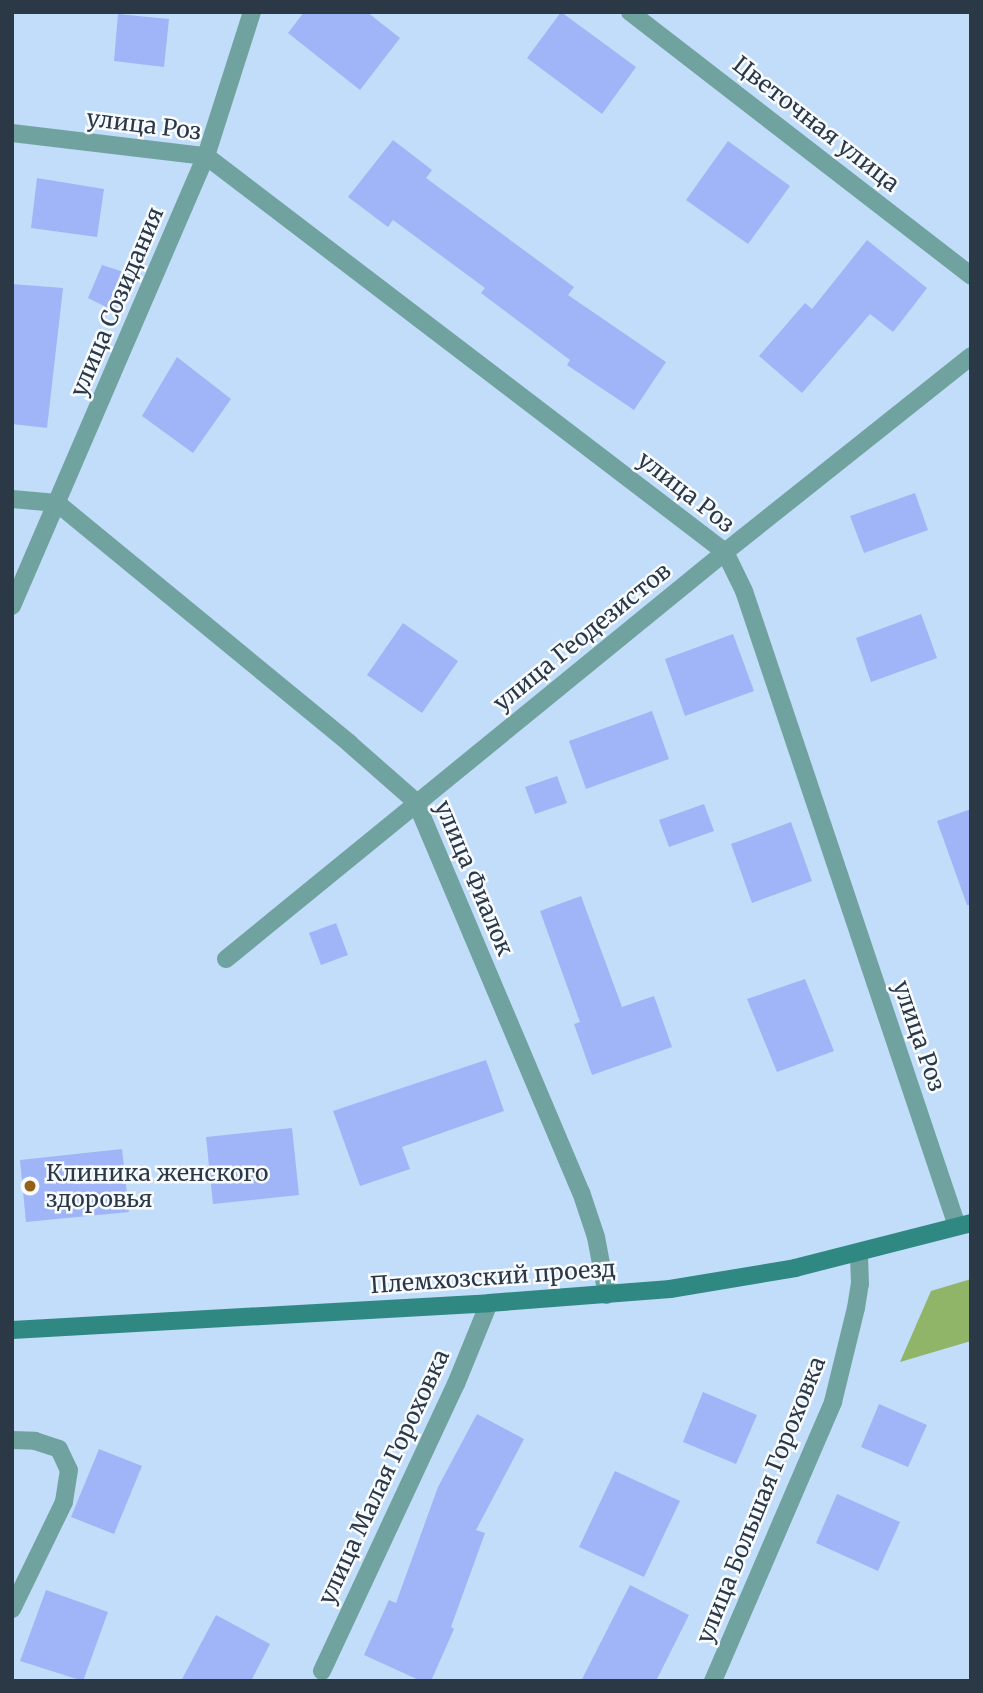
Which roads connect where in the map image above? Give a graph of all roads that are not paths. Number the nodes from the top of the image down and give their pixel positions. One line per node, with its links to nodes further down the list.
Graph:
1 (252, 12): 4 (street, улица Созидания)
2 (630, 12): 5 (street, Цветочная улица)
3 (12, 133): 4 (street, улица Роз)
4 (206, 156): 8 (street, улица Созидания); 9 (street, улица Роз)
5 (971, 276)
6 (971, 356): 9 (street, улица Геодезистов)
7 (12, 499): 8 (street)
8 (57, 503): 10 (street, улица Созидания); 11 (street, улица Фиалок)
9 (725, 552): 11 (street, улица Геодезистов); 13 (street, улица Роз)
10 (12, 606)
11 (416, 802): 12 (street, улица Геодезистов); 15 (street, улица Фиалок)
12 (226, 959)
13 (964, 1224): 14 (main road, Племхозский проезд)
14 (859, 1253): 15 (main road, Племхозский проезд); 21 (street, улица Большая Гороховка)
15 (607, 1294): 16 (main road, Племхозский проезд)
16 (489, 1303): 17 (main road, Племхозский проезд); 20 (street, улица Малая Гороховка)
17 (12, 1330)
18 (12, 1440): 19 (street)
19 (12, 1608)
20 (322, 1671)
21 (713, 1681)

